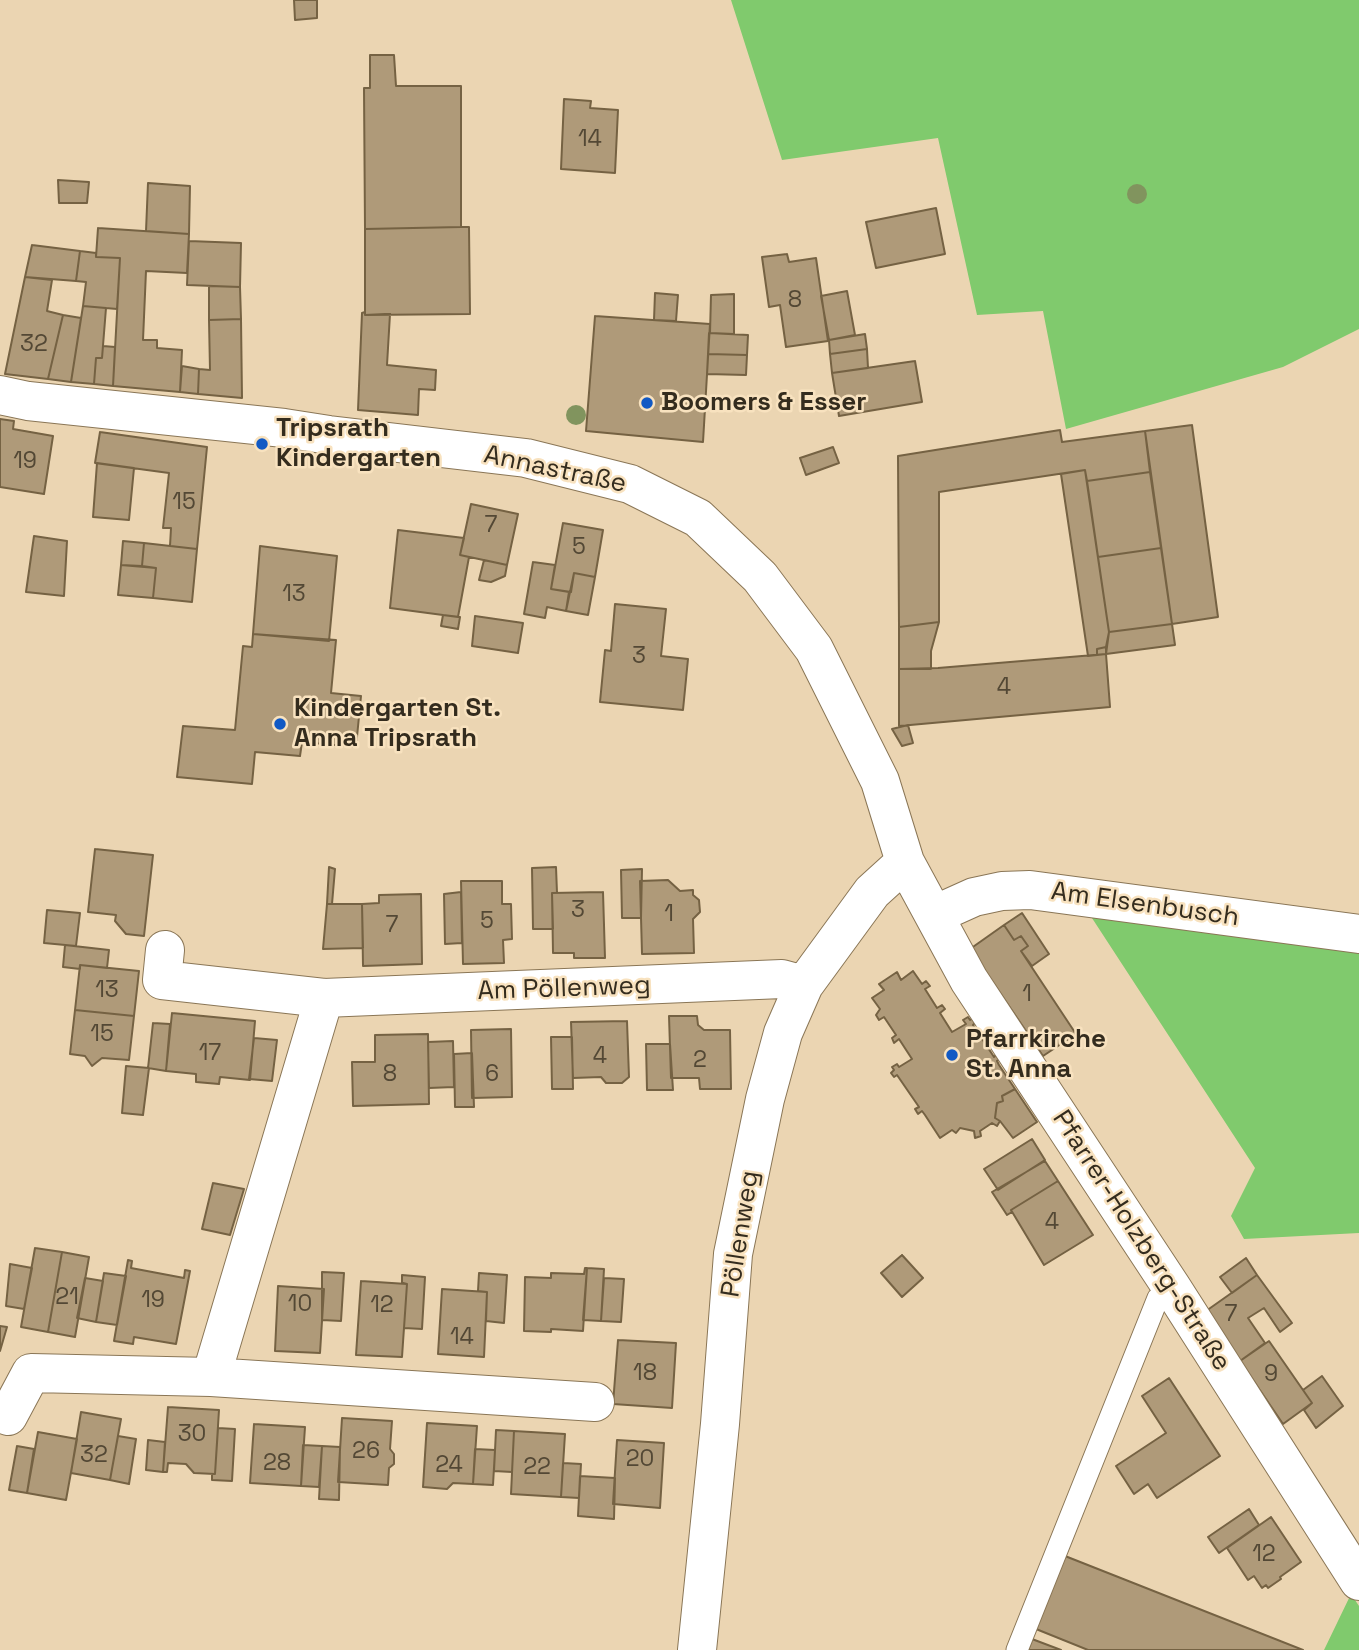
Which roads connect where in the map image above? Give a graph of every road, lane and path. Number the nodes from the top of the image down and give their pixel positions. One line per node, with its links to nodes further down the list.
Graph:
1 (0, 395): 2 (street, Annastraße)
2 (905, 862): 3 (street, Pfarrer-Holzberg-Straße); 6 (street, Pöllenweg)
3 (934, 915): 4 (street, Am Elsenbusch); 8 (street, Pfarrer-Holzberg-Straße)
4 (1359, 934)
5 (165, 950): 7 (street, Am Pöllenweg)
6 (804, 985): 7 (street, Am Pöllenweg); 13 (street, Pöllenweg)
7 (324, 998): 9 (street)
8 (1172, 1287): 12 (street, Pfarrer-Holzberg-Straße); 14 (lane)
9 (211, 1377): 10 (street); 11 (street)
10 (595, 1402)
11 (8, 1416)
12 (1359, 1581)
13 (697, 1650)
14 (1017, 1650)

